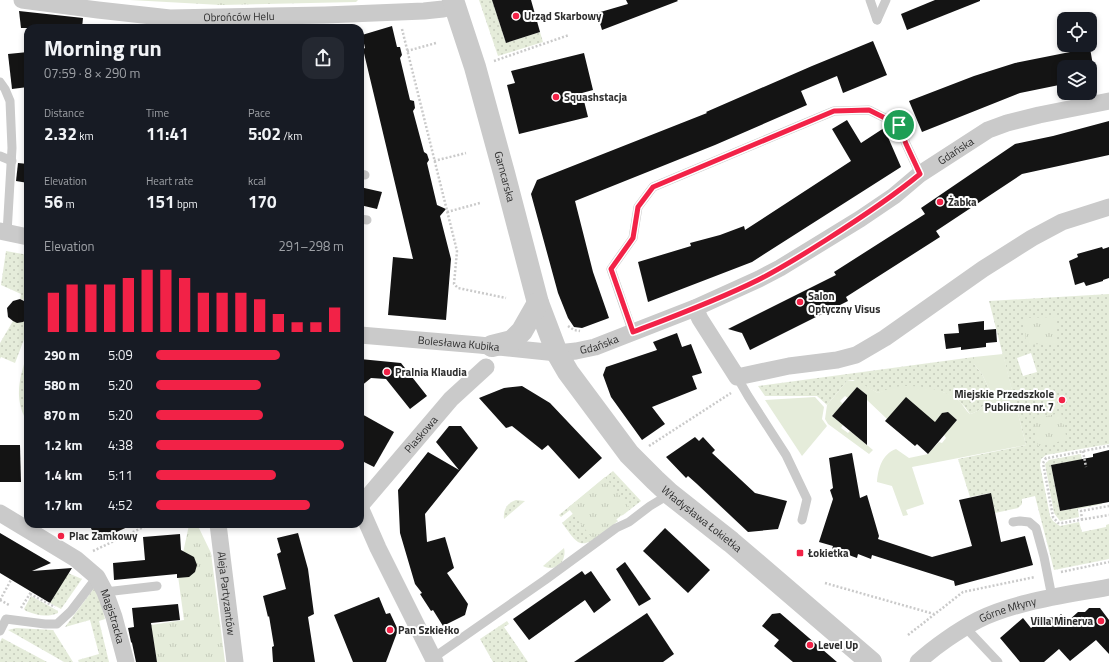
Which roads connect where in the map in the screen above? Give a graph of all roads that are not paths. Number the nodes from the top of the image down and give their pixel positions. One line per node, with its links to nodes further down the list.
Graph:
1 (22, 0): 5 (street, Obrońców Helu)
2 (870, 0): 3 (lane)
3 (886, 0)
4 (454, 3): 5 (street, Obrońców Helu); 14 (street, Garncarska)
5 (204, 23)
6 (0, 82): 9 (lane)
7 (1109, 101): 10 (street, Gdańska)
8 (0, 156): 9 (lane)
9 (12, 160): 12 (lane)
10 (920, 174): 15 (street, Gdańska); 16 (lane)
11 (1109, 207): 21 (street)
12 (4, 232): 13 (street)
13 (24, 236)
14 (538, 303): 18 (street); 19 (street, Garncarska)
15 (695, 308): 16 (street, Gdańska); 21 (street)
16 (633, 332): 19 (street, Gdańska)
17 (364, 335): 18 (street, Bolesława Kubika)
18 (492, 346): 19 (street, Bolesława Kubika)
19 (557, 354): 22 (street, Władysława Łokietka)
20 (486, 367): 23 (street, Piaskowa)
21 (739, 381): 26 (lane)
22 (670, 494): 38 (lane); 41 (street, Władysława Łokietka)
23 (364, 502)
24 (0, 513): 28 (street)
25 (364, 516): 38 (street, Piaskowa)
26 (802, 520)
27 (1013, 522): 35 (lane)
28 (24, 528)
29 (25, 528): 31 (street)
30 (218, 528): 40 (street, Aleja Partyzantów)
31 (95, 576): 34 (street, Magistracka); 37 (lane)
32 (157, 586): 34 (lane)
33 (1109, 588): 35 (street, Górne Młyny)
34 (106, 592): 39 (street, Magistracka)
35 (1052, 598): 36 (street, Górne Młyny)
36 (966, 628): 42 (street, Górne Młyny); 43 (lane)
37 (0, 631)
38 (434, 660)
39 (126, 662)
40 (235, 662)
41 (871, 662)
42 (918, 662)
43 (998, 662)

